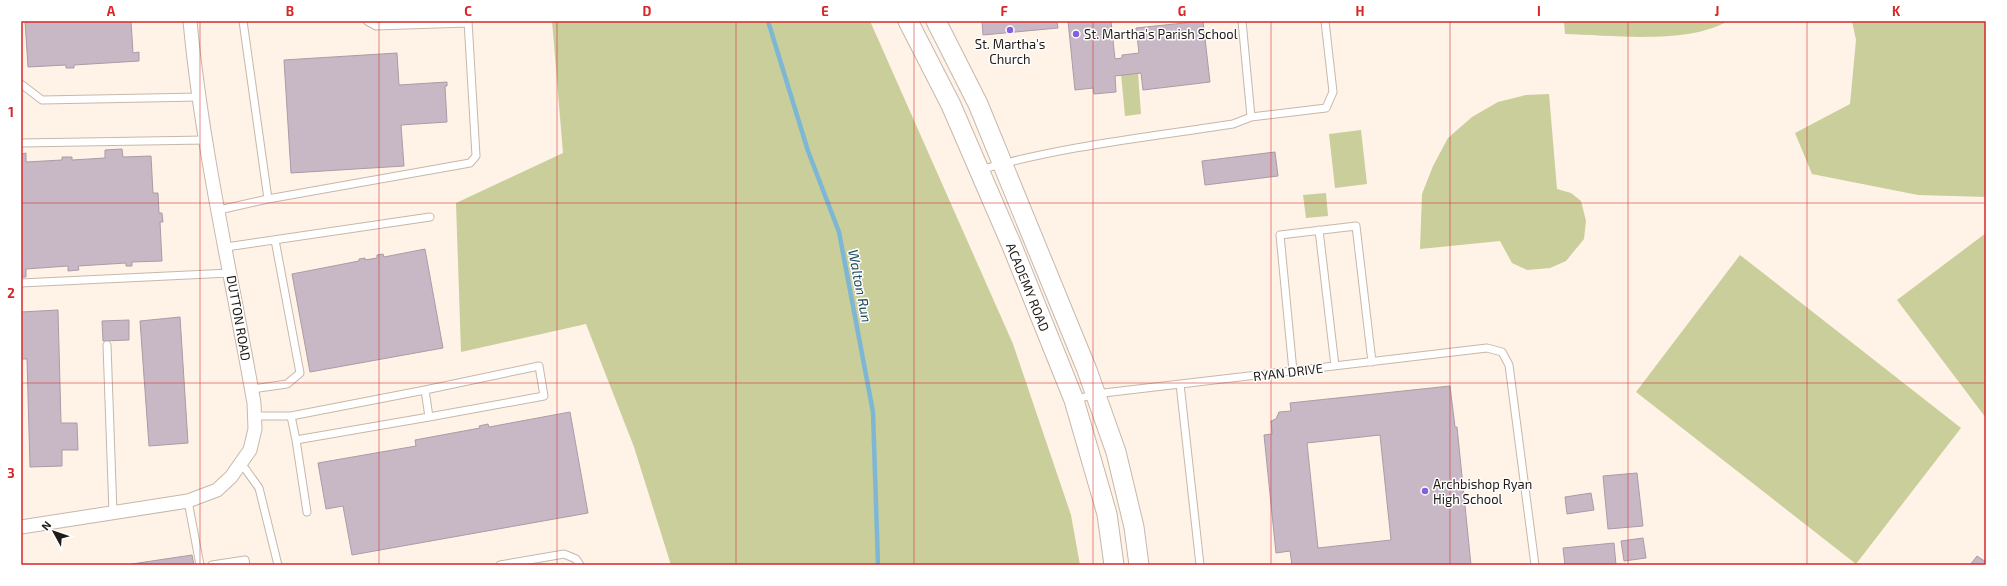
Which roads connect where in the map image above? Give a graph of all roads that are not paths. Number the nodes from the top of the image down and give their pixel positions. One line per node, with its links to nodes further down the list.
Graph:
1 (190, 21): 10 (street, DUTTON ROAD)
2 (243, 21): 16 (lane)
3 (367, 21): 8 (lane)
4 (908, 21): 15 (main road, ACADEMY ROAD)
5 (936, 21): 14 (main road, ACADEMY ROAD)
6 (1242, 21): 11 (lane)
7 (1325, 21): 11 (lane)
8 (468, 22): 16 (lane)
9 (21, 84): 10 (lane)
10 (199, 97): 12 (street, DUTTON ROAD)
11 (1251, 117): 14 (lane)
12 (206, 140): 13 (lane); 17 (street, DUTTON ROAD)
13 (21, 143)
14 (1003, 164): 15 (lane); 31 (main road, ACADEMY ROAD)
15 (979, 171): 32 (main road, ACADEMY ROAD)
16 (268, 199): 17 (lane)
17 (219, 210): 21 (street, DUTTON ROAD)
18 (430, 217): 20 (lane)
19 (1319, 230): 25 (lane); 26 (lane); 27 (lane)
20 (275, 240): 21 (lane); 29 (lane)
21 (226, 247): 22 (street, DUTTON ROAD)
22 (230, 273): 23 (lane); 29 (street, DUTTON ROAD)
23 (21, 283)
24 (107, 346): 40 (lane)
25 (1372, 362): 26 (lane, RYAN DRIVE); 51 (lane, RYAN DRIVE)
26 (1335, 366): 27 (lane, RYAN DRIVE)
27 (1293, 371): 28 (lane, RYAN DRIVE)
28 (1180, 384): 31 (lane, RYAN DRIVE); 50 (lane)
29 (252, 389): 33 (street, DUTTON ROAD)
30 (425, 390): 34 (lane); 35 (lane); 35 (lane)
31 (1095, 394): 32 (lane, RYAN DRIVE); 49 (main road, ACADEMY ROAD)
32 (1074, 400): 48 (main road, ACADEMY ROAD)
33 (254, 416): 34 (lane); 37 (street, DUTTON ROAD)
34 (291, 416): 36 (lane)
35 (429, 417): 36 (lane)
36 (296, 440): 39 (lane)
37 (241, 462): 38 (street, DUTTON ROAD); 45 (lane)
38 (188, 501): 40 (street, DUTTON ROAD); 42 (lane)
39 (307, 512)
40 (109, 514): 41 (street, DUTTON ROAD)
41 (21, 528)
42 (200, 565)
43 (212, 565): 44 (lane)
44 (246, 565)
45 (278, 565)
46 (500, 565): 47 (lane)
47 (580, 565)
48 (1114, 565)
49 (1139, 565)
50 (1200, 565)
51 (1535, 565)

